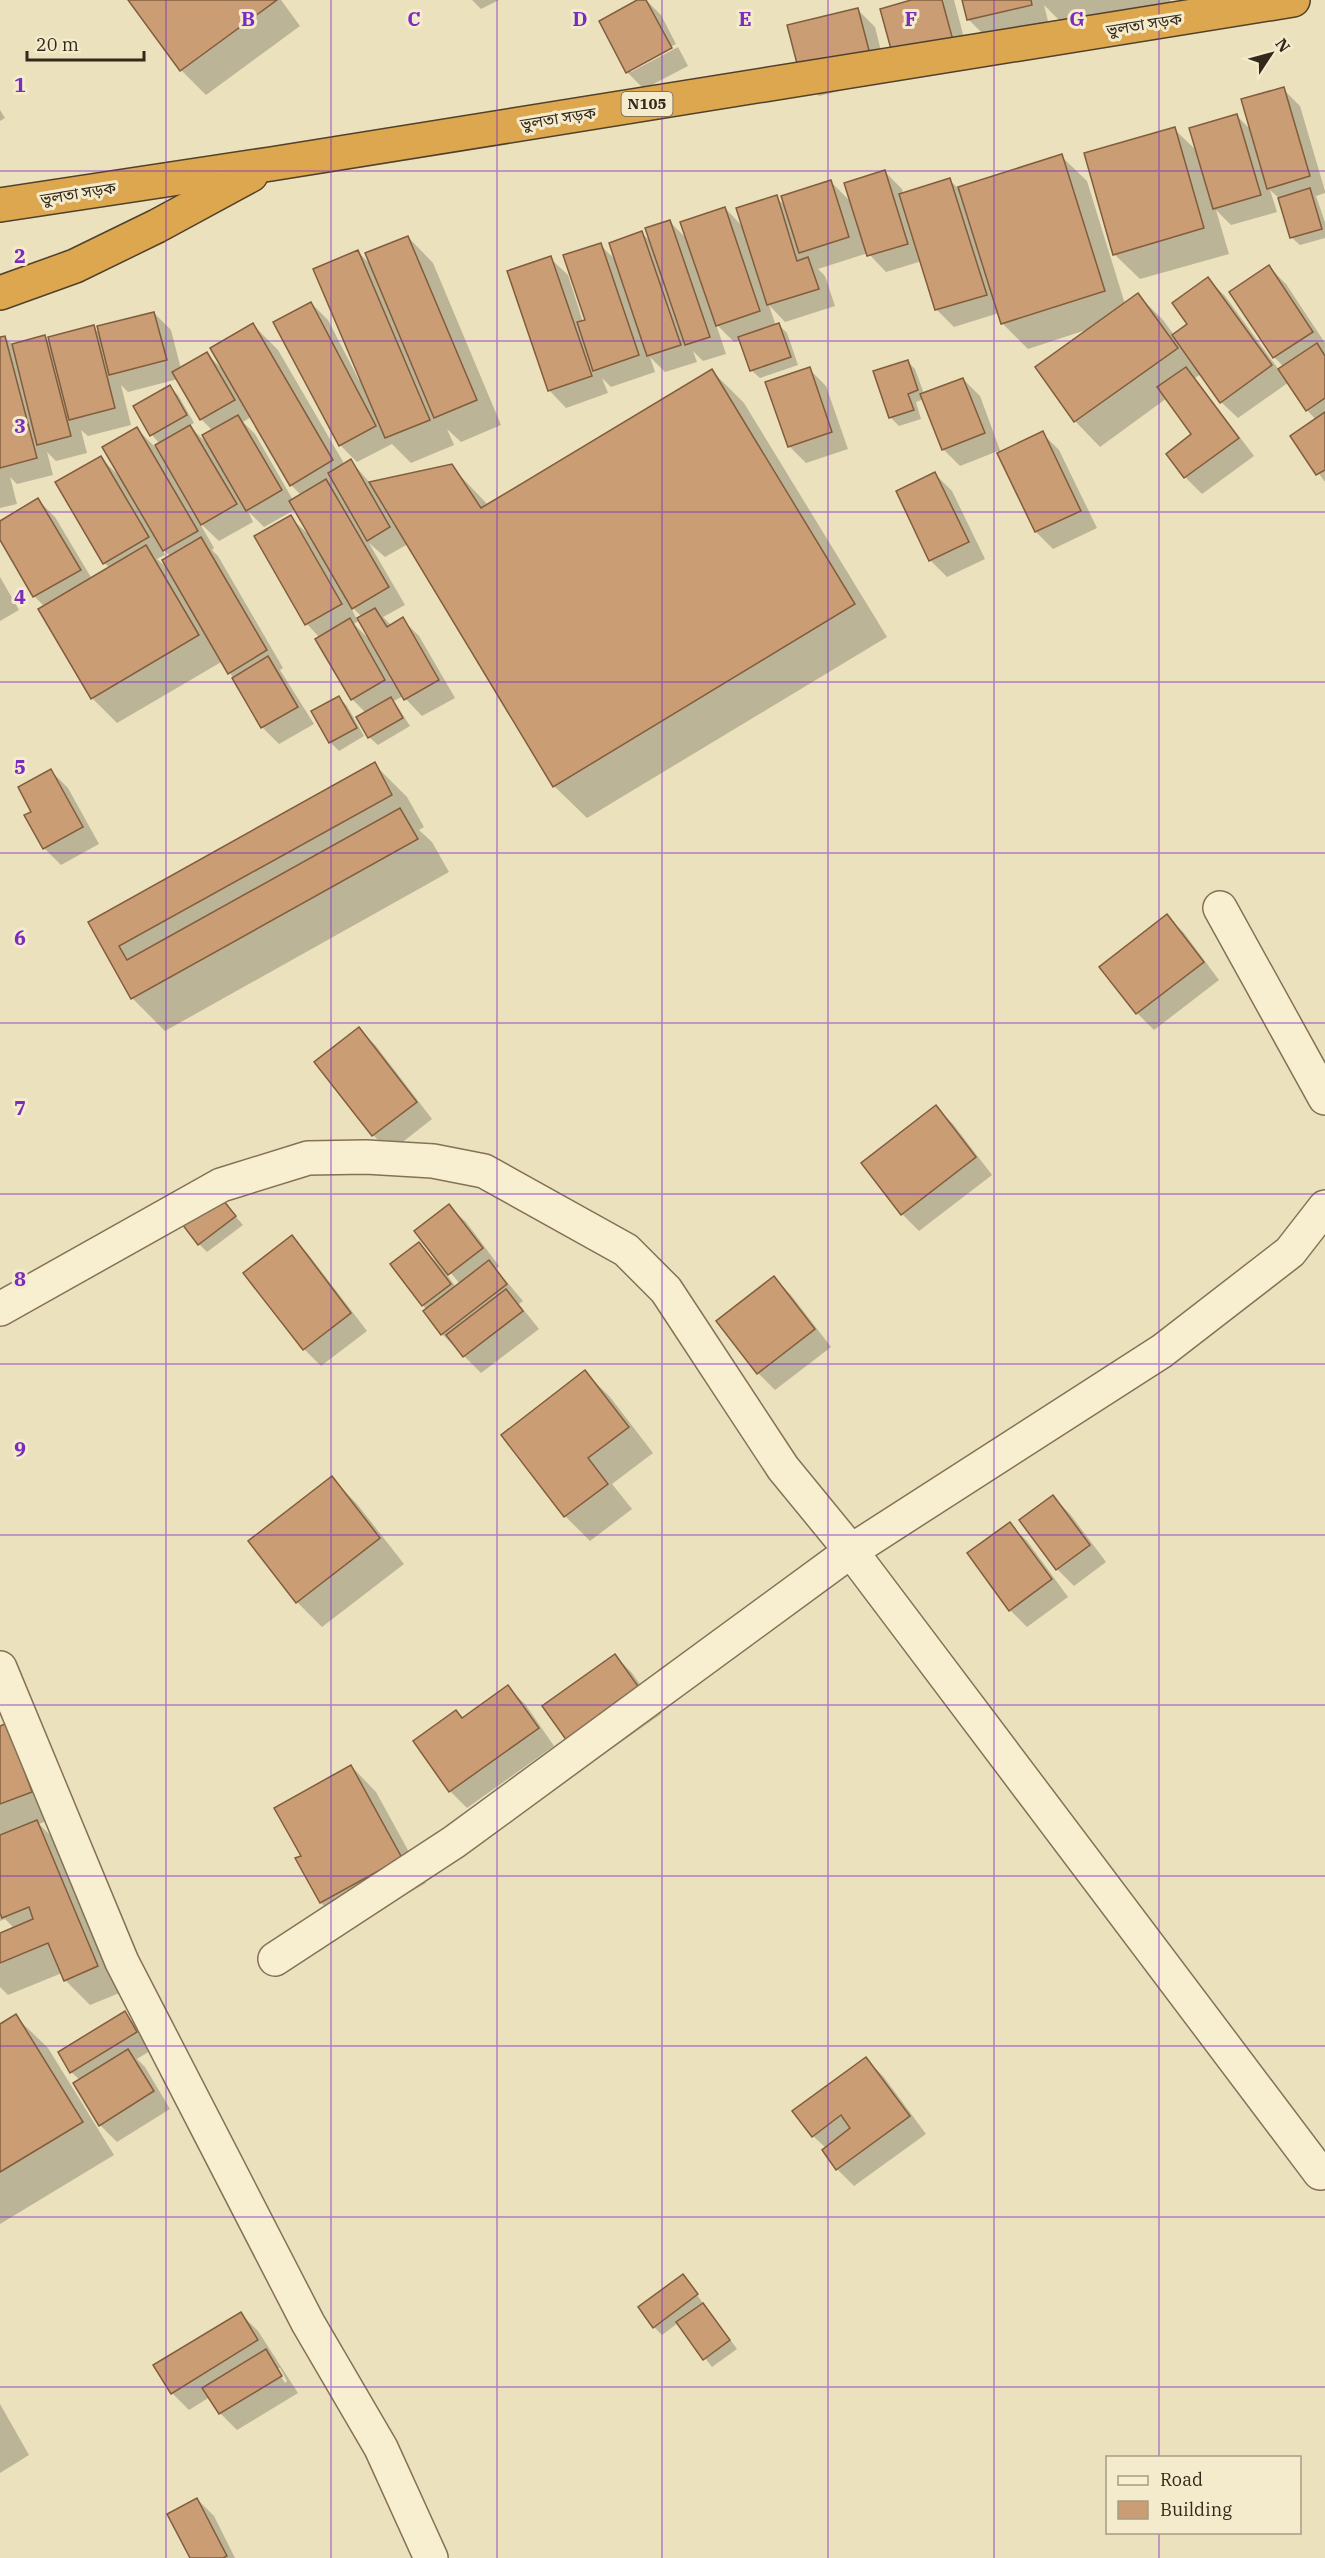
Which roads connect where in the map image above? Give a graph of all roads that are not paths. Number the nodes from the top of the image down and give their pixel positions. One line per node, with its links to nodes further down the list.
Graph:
1 (1293, 0): 2 (highway, ভুলতা সড়ক / N105)
2 (271, 164): 3 (highway, ভুলতা সড়ক / N105); 4 (highway)
3 (0, 205)
4 (0, 293)
5 (1220, 908): 6 (street)
6 (1325, 1098)
7 (1325, 1207): 9 (street)
8 (0, 1309): 9 (street)
9 (850, 1551): 11 (street); 12 (street)
10 (0, 1668): 13 (street)
11 (275, 1959)
12 (1320, 2173)
13 (431, 2558)

